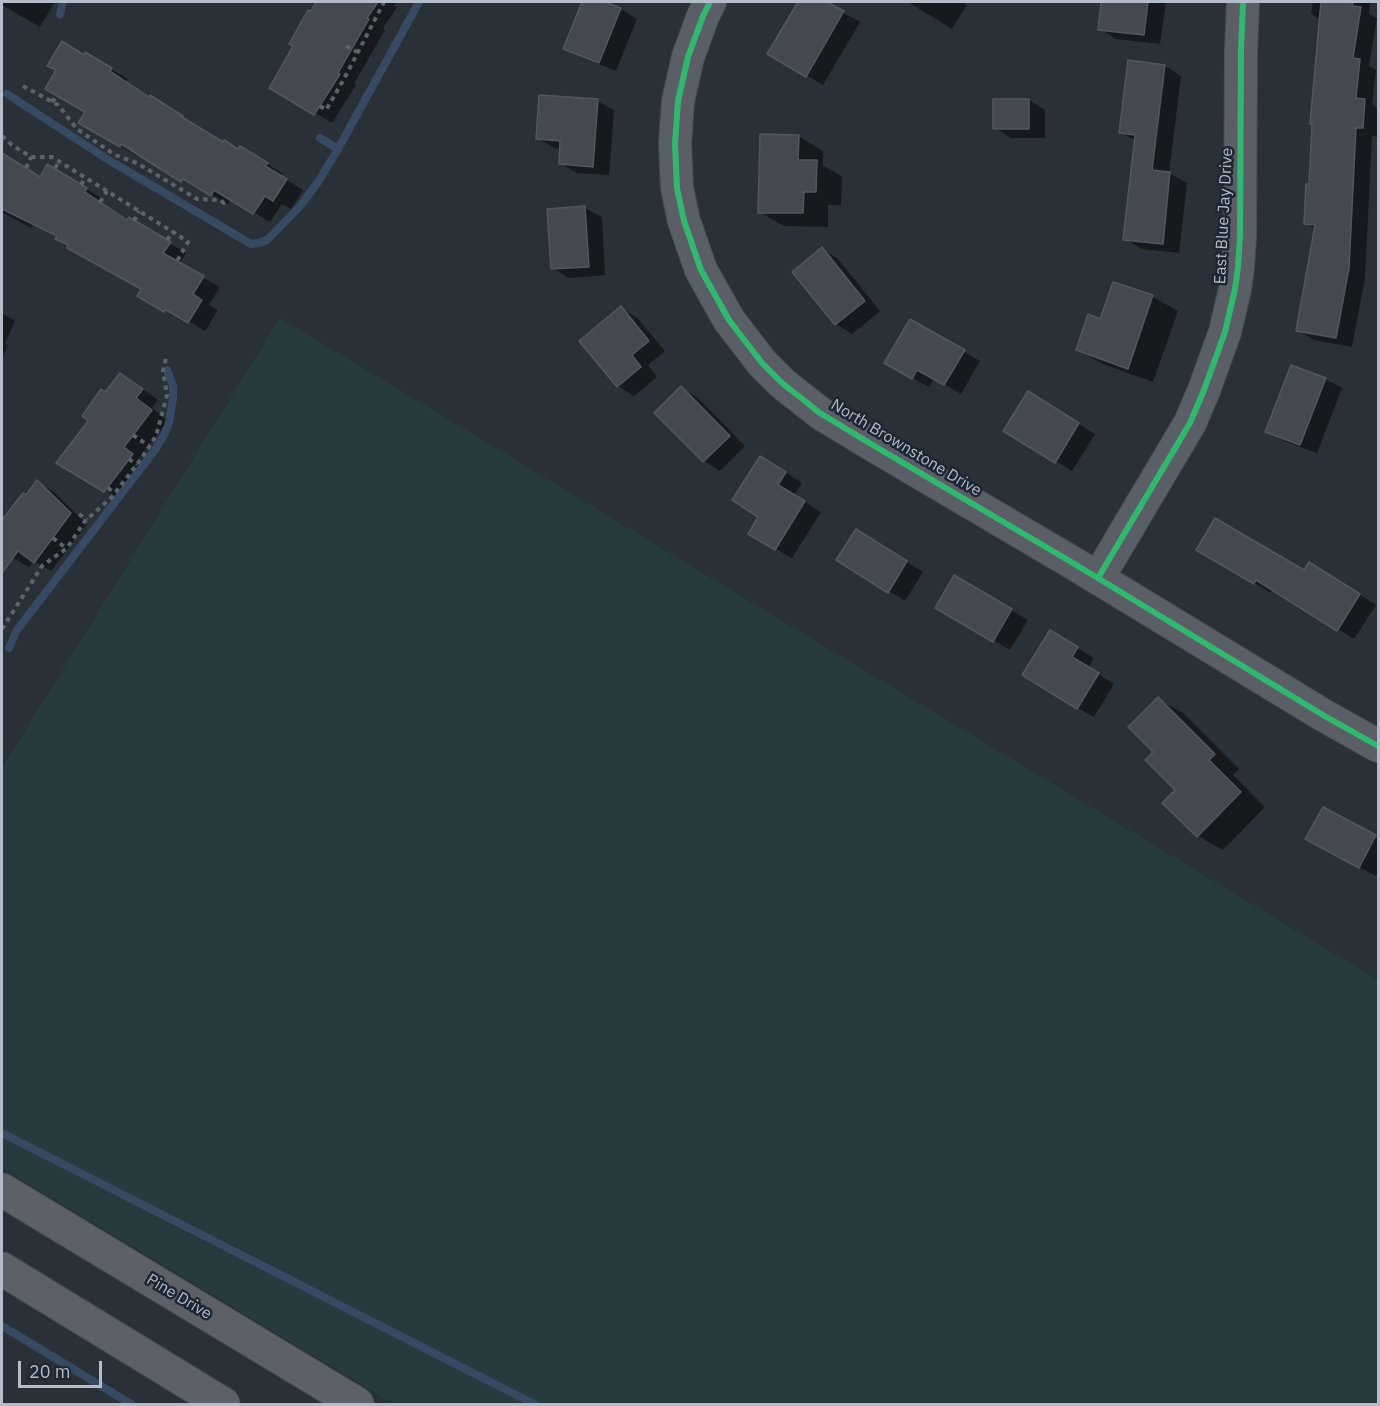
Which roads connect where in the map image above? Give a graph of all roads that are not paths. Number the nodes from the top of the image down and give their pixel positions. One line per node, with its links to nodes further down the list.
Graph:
1 (710, 2): 3 (street, North Brownstone Drive)
2 (1243, 2): 3 (street, East Blue Jay Drive)
3 (1098, 578): 4 (street, North Brownstone Drive)
4 (1378, 746)
5 (2, 1190): 8 (main road, Pine Drive)
6 (2, 1269): 7 (main road)
7 (223, 1404)
8 (357, 1404)

